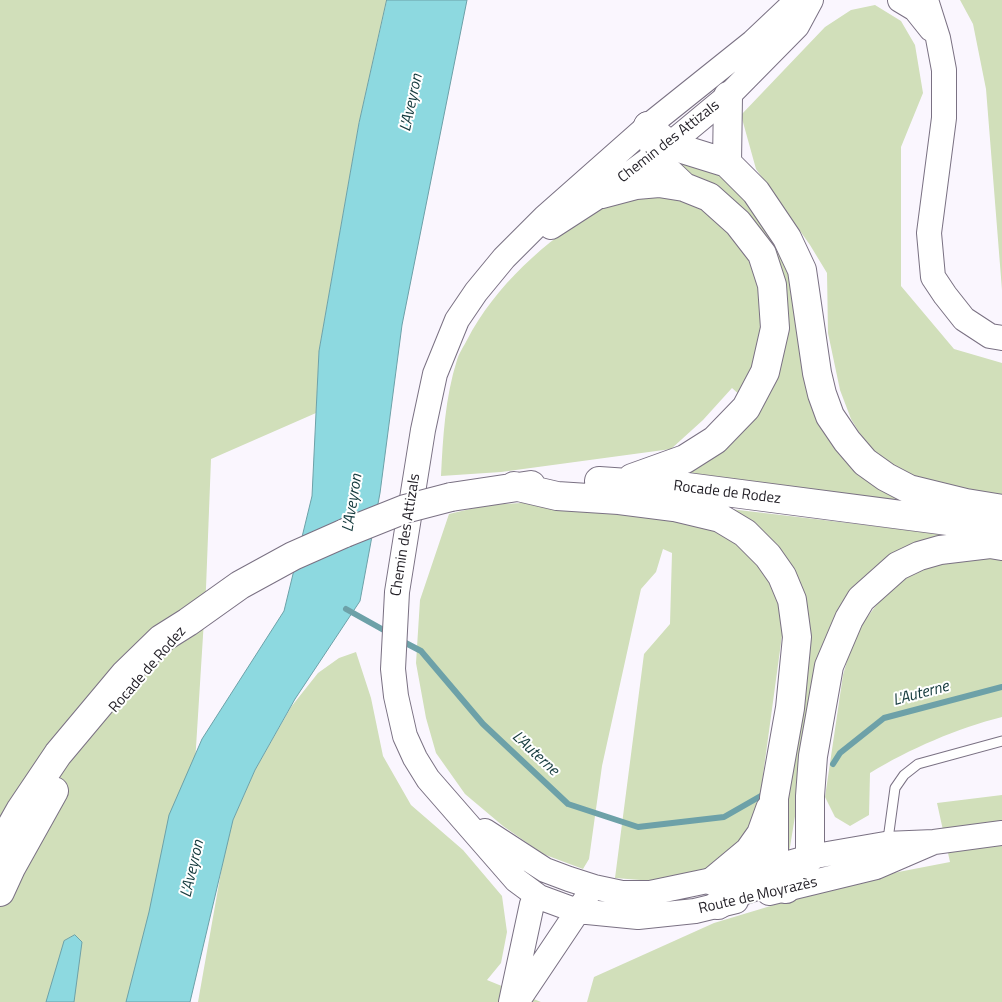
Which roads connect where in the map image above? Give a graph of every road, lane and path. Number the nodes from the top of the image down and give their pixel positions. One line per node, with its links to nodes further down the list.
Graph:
1 (810, 0): 5 (street, Chemin des Attizals); 6 (street, Chemin des Attizals)
2 (900, 0): 4 (street)
3 (926, 0): 4 (street)
4 (938, 38): 12 (street)
5 (728, 96): 7 (street, Chemin des Attizals); 8 (main road)
6 (648, 126): 7 (main road); 11 (street, Chemin des Attizals)
7 (662, 149): 8 (main road); 9 (main road); 10 (street, Chemin des Attizals)
8 (727, 163): 15 (main road)
9 (684, 187): 10 (main road); 13 (main road)
10 (602, 194): 11 (street, Chemin des Attizals)
11 (504, 258): 21 (street, Chemin des Attizals)
12 (1002, 338)
13 (624, 482): 14 (main road, Rocade de Rodez); 16 (main road, Rocade de Rodez)
14 (514, 486): 18 (main road, Rocade de Rodez, bridge); 20 (main road)
15 (1002, 509)
16 (1002, 528)
17 (1002, 546): 26 (main road)
18 (129, 679): 25 (main road, Rocade de Rodez); 29 (main road, Rocade de Rodez)
19 (1002, 741): 24 (lane)
20 (774, 798): 27 (main road); 30 (main road)
21 (460, 815): 28 (street, Chemin des Attizals); 31 (street, Chemin des Attizals)
22 (1002, 833): 23 (street, Route de Moyrazès)
23 (934, 842): 24 (street, Route de Moyrazès); 27 (street, Route de Moyrazès)
24 (885, 844): 26 (street, Route de Moyrazès)
25 (0, 846)
26 (810, 857): 27 (main road)
27 (780, 878): 30 (main road)
28 (594, 887): 30 (street, Route de Moyrazès); 31 (street); 32 (street)
29 (0, 892)
30 (716, 893): 32 (street, Route de Moyrazès)
31 (539, 898): 32 (street, Chemin des Attizals); 33 (street)
32 (577, 911): 34 (street)
33 (511, 1002)
34 (517, 1002)

